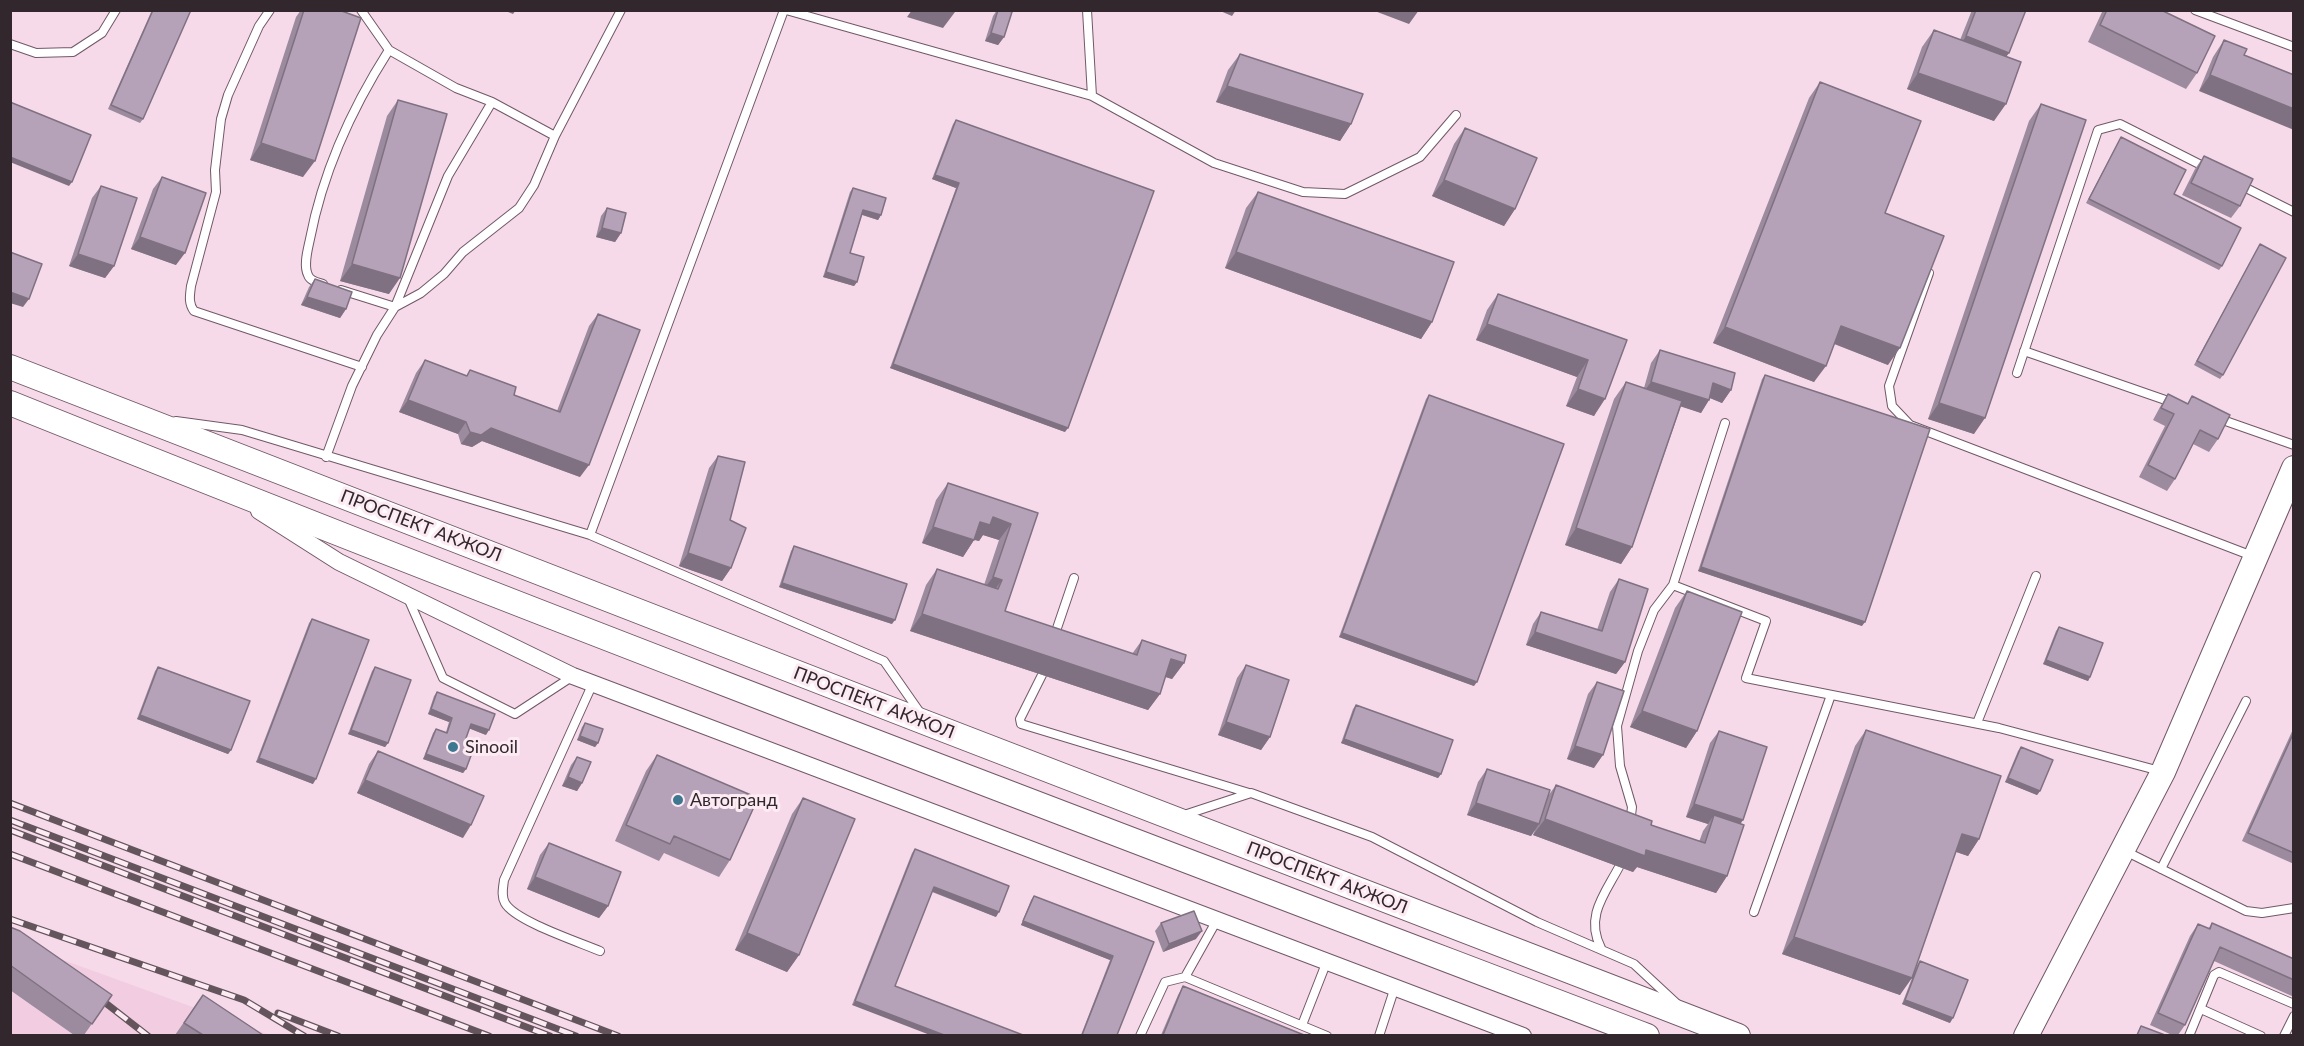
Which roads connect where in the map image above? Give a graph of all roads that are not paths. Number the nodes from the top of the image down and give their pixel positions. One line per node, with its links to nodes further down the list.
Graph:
1 (116, 10): 8 (lane)
2 (270, 10): 22 (lane)
3 (361, 10): 10 (lane)
4 (621, 10): 14 (lane)
5 (785, 10): 11 (lane); 33 (lane)
6 (1087, 10): 11 (lane)
7 (2194, 10): 9 (lane)
8 (10, 44)
9 (2294, 47)
10 (389, 50): 12 (lane); 19 (lane)
11 (1092, 96): 13 (lane)
12 (492, 102): 14 (lane); 19 (lane)
13 (1455, 115)
14 (555, 136): 19 (lane)
15 (2212, 171): 20 (lane)
16 (2232, 181): 17 (lane)
17 (2294, 212)
18 (1931, 267): 34 (lane)
19 (395, 307): 22 (lane)
20 (2024, 351): 23 (lane); 25 (lane)
21 (10, 366): 27 (main road, ПРОСПЕКТ АКЖОЛ)
22 (362, 367): 30 (lane)
23 (2017, 373)
24 (10, 403): 32 (main road, ПРОСПЕКТ АКЖОЛ)
25 (2181, 406)
26 (2204, 413): 29 (lane)
27 (137, 416): 30 (lane); 46 (main road, ПРОСПЕКТ АКЖОЛ)
28 (1725, 423): 37 (lane)
29 (2294, 445)
30 (326, 456): 33 (lane)
31 (2294, 468): 34 (main road)
32 (228, 491): 38 (street); 49 (main road, ПРОСПЕКТ АКЖОЛ)
33 (590, 535): 46 (lane)
34 (2255, 558): 48 (main road)
35 (2036, 576): 45 (lane)
36 (1074, 578): 39 (lane)
37 (1673, 585): 43 (lane); 52 (lane)
38 (407, 595): 41 (street); 41 (lane)
39 (1051, 647)
40 (1042, 675): 50 (lane)
41 (573, 676): 42 (street)
42 (593, 683): 58 (street); 60 (lane)
43 (1831, 695): 45 (lane); 57 (lane)
44 (2246, 701): 55 (lane)
45 (1977, 723): 48 (lane)
46 (929, 724): 47 (main road, ПРОСПЕКТ АКЖОЛ)
47 (1009, 755): 49 (main road); 51 (main road, ПРОСПЕКТ АКЖОЛ)
48 (2163, 772): 53 (main road)
49 (998, 789): 73 (main road, ПРОСПЕКТ АКЖОЛ)
50 (1251, 794): 51 (lane); 59 (lane)
51 (1173, 818): 67 (main road, ПРОСПЕКТ АКЖОЛ)
52 (1628, 833)
53 (2122, 850): 55 (lane); 75 (main road)
54 (1619, 867): 59 (lane)
55 (2161, 869): 56 (lane)
56 (2294, 908)
57 (1754, 912)
58 (1217, 920): 61 (street); 62 (lane)
59 (1601, 948): 67 (lane)
60 (600, 951)
61 (1327, 961): 63 (street); 68 (lane)
62 (1185, 977): 68 (lane); 69 (lane)
63 (1395, 987): 71 (lane); 72 (street)
64 (2294, 1004): 65 (lane)
65 (2201, 1009): 76 (lane); 77 (lane)
66 (2294, 1016): 78 (lane)
67 (1692, 1018): 74 (main road, ПРОСПЕКТ АКЖОЛ)
68 (1302, 1025): 70 (lane)
69 (1140, 1035)
70 (1327, 1035)
71 (1379, 1035)
72 (1522, 1035)
73 (1647, 1035)
74 (1738, 1035)
75 (2026, 1035)
76 (2189, 1035)
77 (2261, 1035)
78 (2284, 1035)

